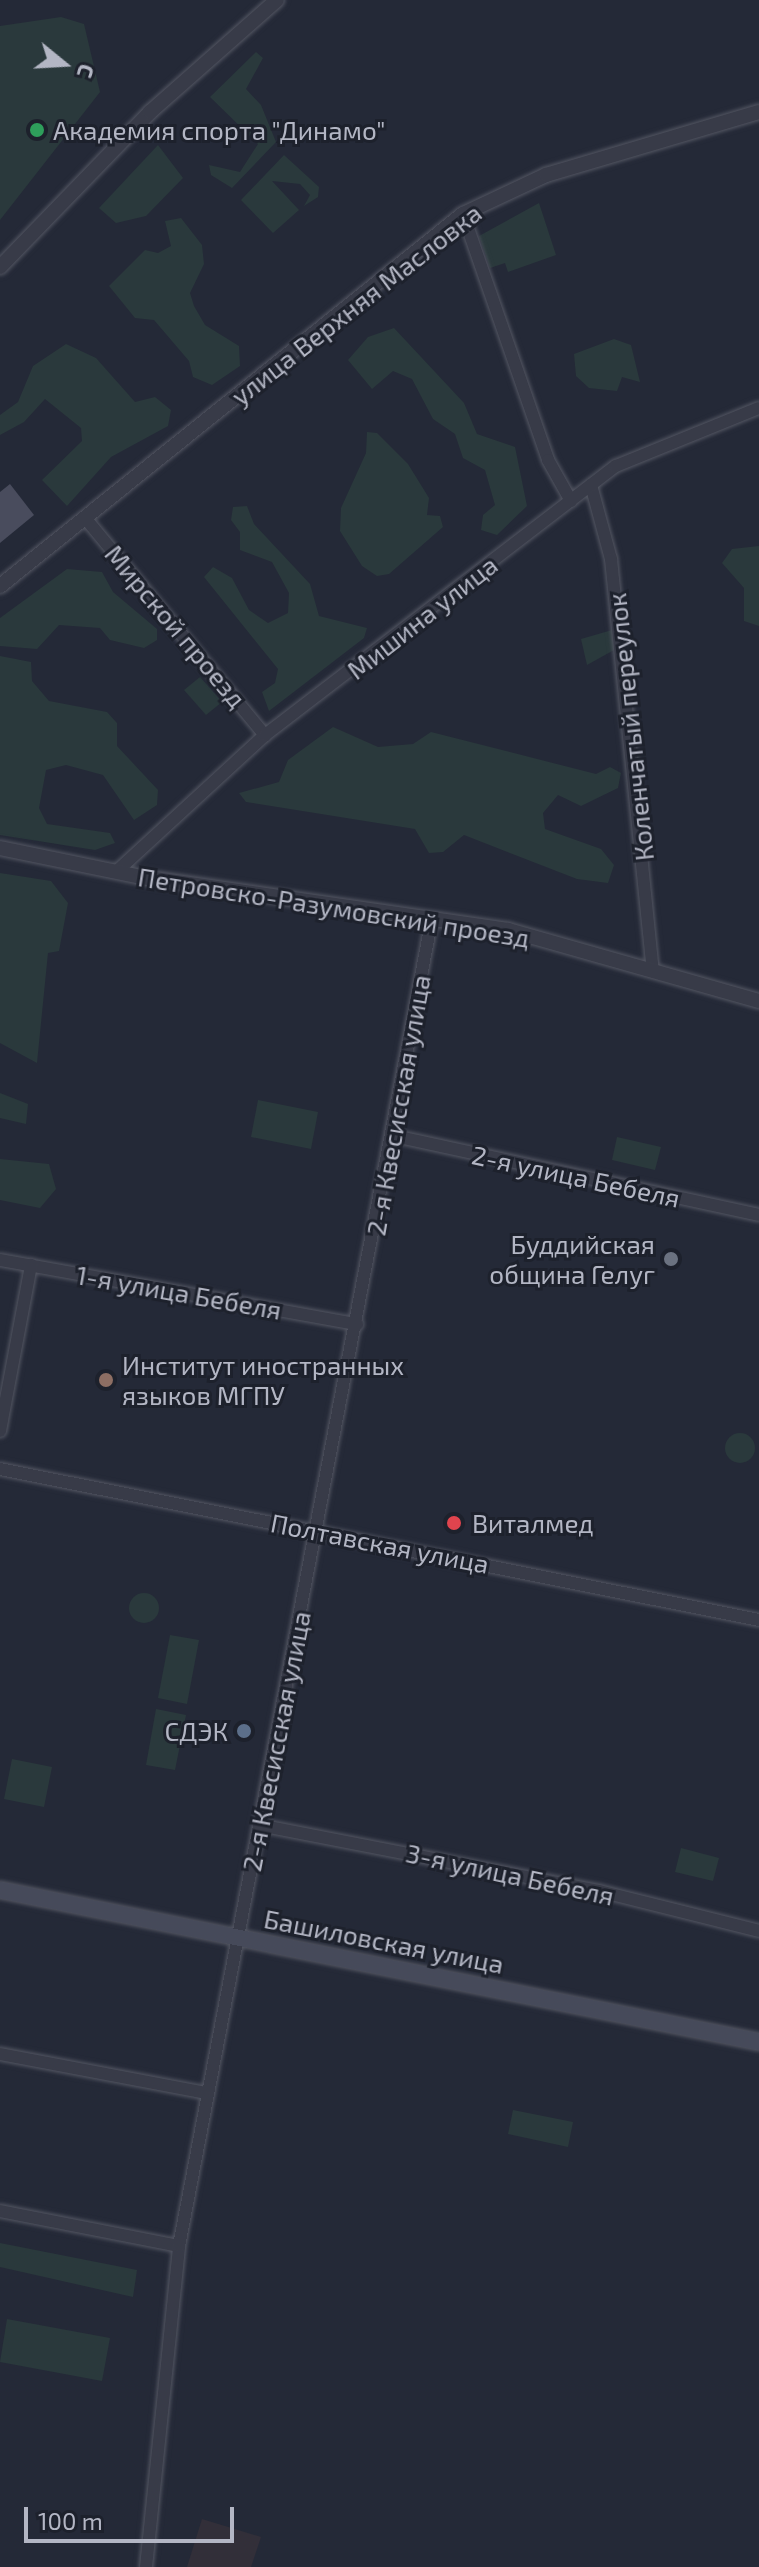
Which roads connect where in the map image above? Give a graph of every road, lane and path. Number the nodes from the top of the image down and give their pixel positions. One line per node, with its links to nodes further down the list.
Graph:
1 (277, 0): 4 (street)
2 (759, 112): 3 (street, улица Верхняя Масловка)
3 (463, 214): 7 (street); 8 (street, улица Верхняя Масловка)
4 (0, 267)
5 (759, 408): 6 (street, Мишина улица)
6 (591, 485): 7 (street, Мишина улица); 14 (street, Коленчатый переулок)
7 (571, 501): 10 (street, Мишина улица)
8 (86, 519): 9 (street, улица Верхняя Масловка); 10 (street, Мирской проезд)
9 (0, 586)
10 (265, 735): 12 (street, Мишина улица)
11 (0, 848): 12 (street, Петровско-Разумовский проезд)
12 (116, 872): 13 (street, Петровско-Разумовский проезд)
13 (432, 919): 14 (street, Петровско-Разумовский проезд); 16 (street, 2-я Квесисская улица)
14 (653, 971): 15 (street, Петровско-Разумовский проезд)
15 (759, 1001)
16 (394, 1136): 17 (street, 2-я улица Бебеля); 20 (street, 2-я Квесисская улица)
17 (759, 1215)
18 (0, 1260): 19 (street, 1-я улица Бебеля)
19 (31, 1265): 20 (street, 1-я улица Бебеля); 21 (street)
20 (357, 1324): 23 (street, 2-я Квесисская улица)
21 (0, 1431)
22 (0, 1469): 23 (street, Полтавская улица)
23 (318, 1530): 24 (street, Полтавская улица); 25 (street, 2-я Квесисская улица)
24 (759, 1620)
25 (259, 1825): 27 (street, 3-я улица Бебеля); 28 (street, 2-я Квесисская улица)
26 (0, 1890): 28 (main road, Башиловская улица)
27 (759, 1931)
28 (237, 1936): 29 (main road, Башиловская улица); 31 (street, 2-я Квесисская улица)
29 (759, 2042)
30 (0, 2054): 31 (street)
31 (206, 2093): 33 (street, 2-я Квесисская улица)
32 (0, 2211): 33 (street)
33 (179, 2246): 34 (street, 2-я Квесисская улица)
34 (146, 2567)

